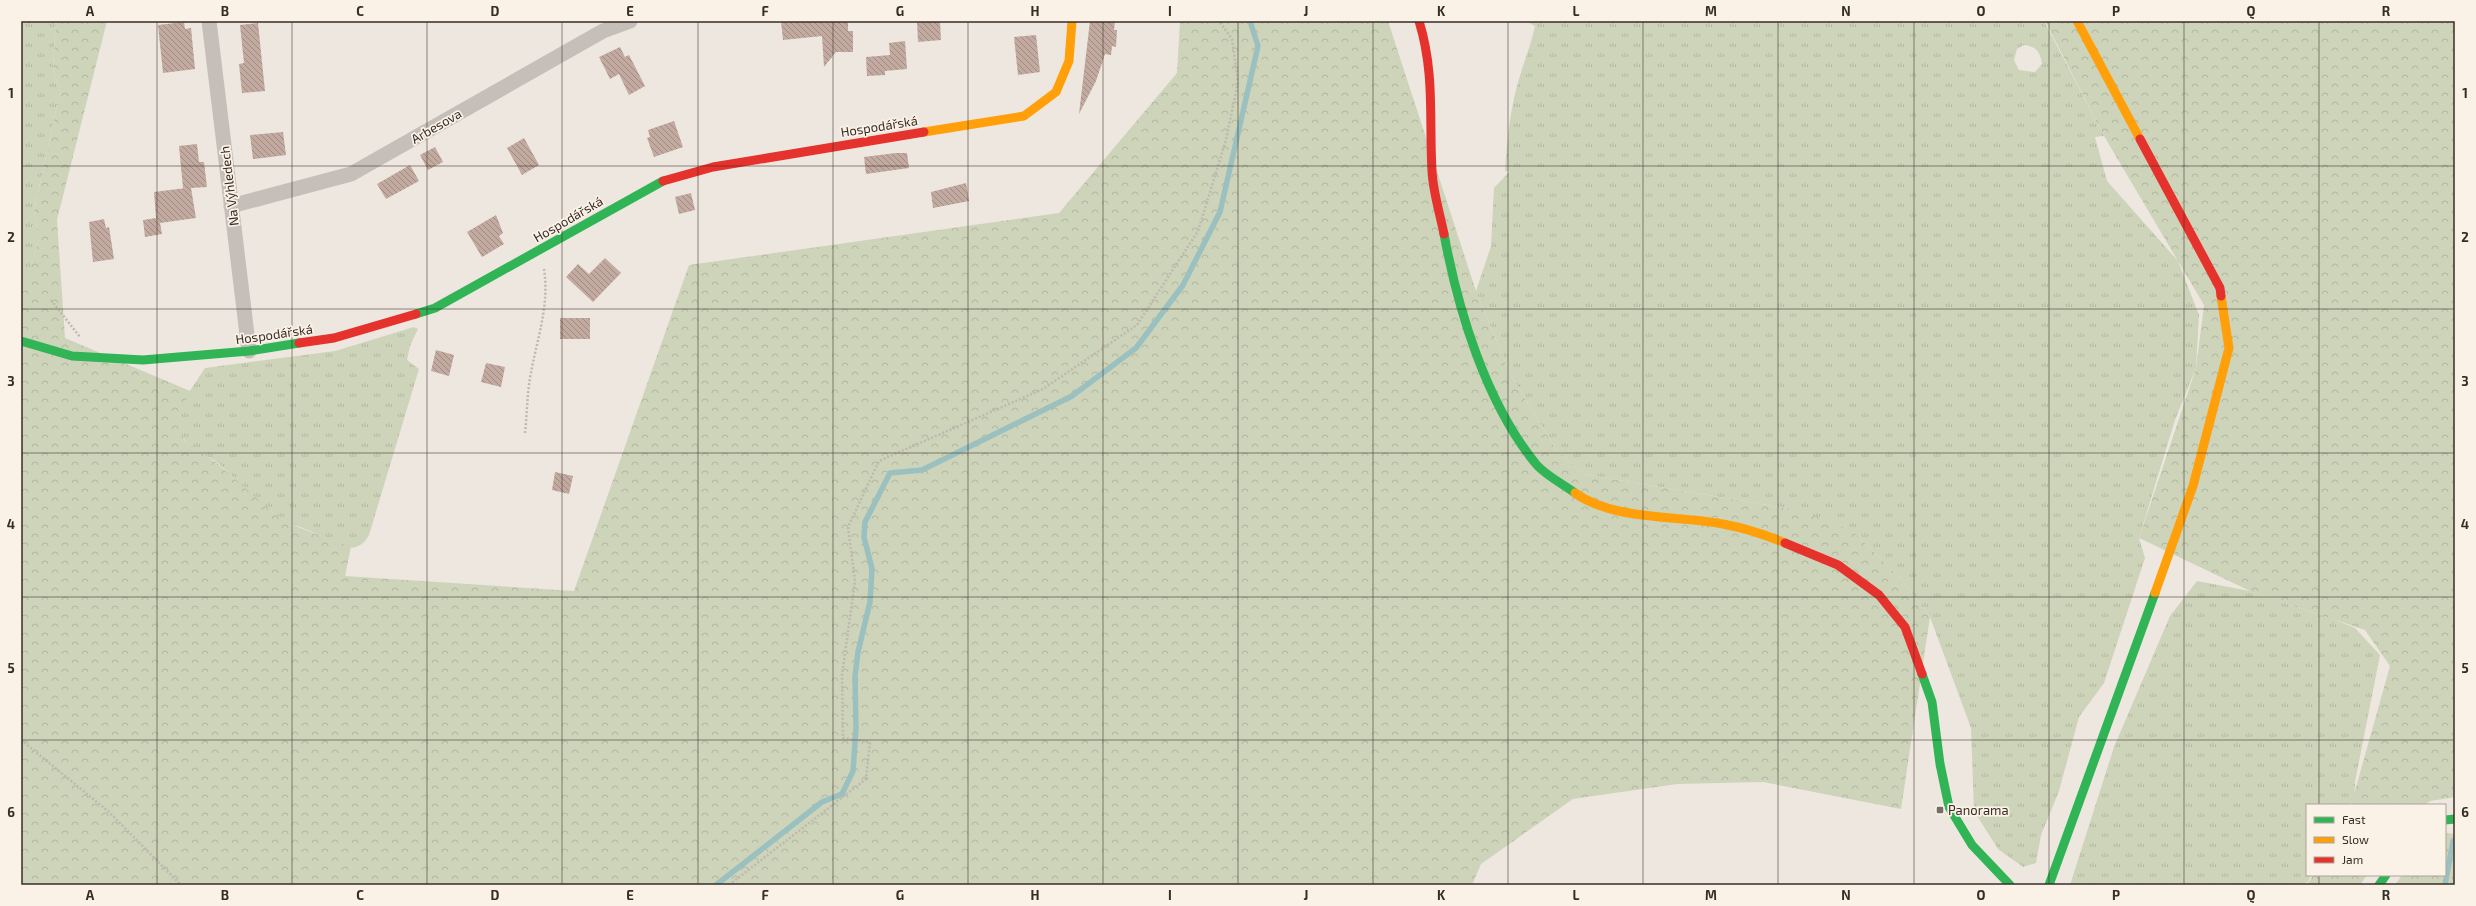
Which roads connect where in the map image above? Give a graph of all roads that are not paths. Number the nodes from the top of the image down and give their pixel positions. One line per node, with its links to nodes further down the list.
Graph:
1 (630, 21): 6 (street, Arbesova)
2 (1072, 21): 8 (street, Hospodářská)
3 (1419, 21): 10 (street)
4 (2077, 21): 11 (street)
5 (214, 22): 6 (street, Na Výhledech)
6 (231, 206): 8 (street, Na Výhledech)
7 (21, 340): 8 (street, Hospodářská)
8 (249, 351)
9 (2385, 876): 12 (street)
10 (2010, 885)
11 (2049, 885)
12 (2380, 885)

